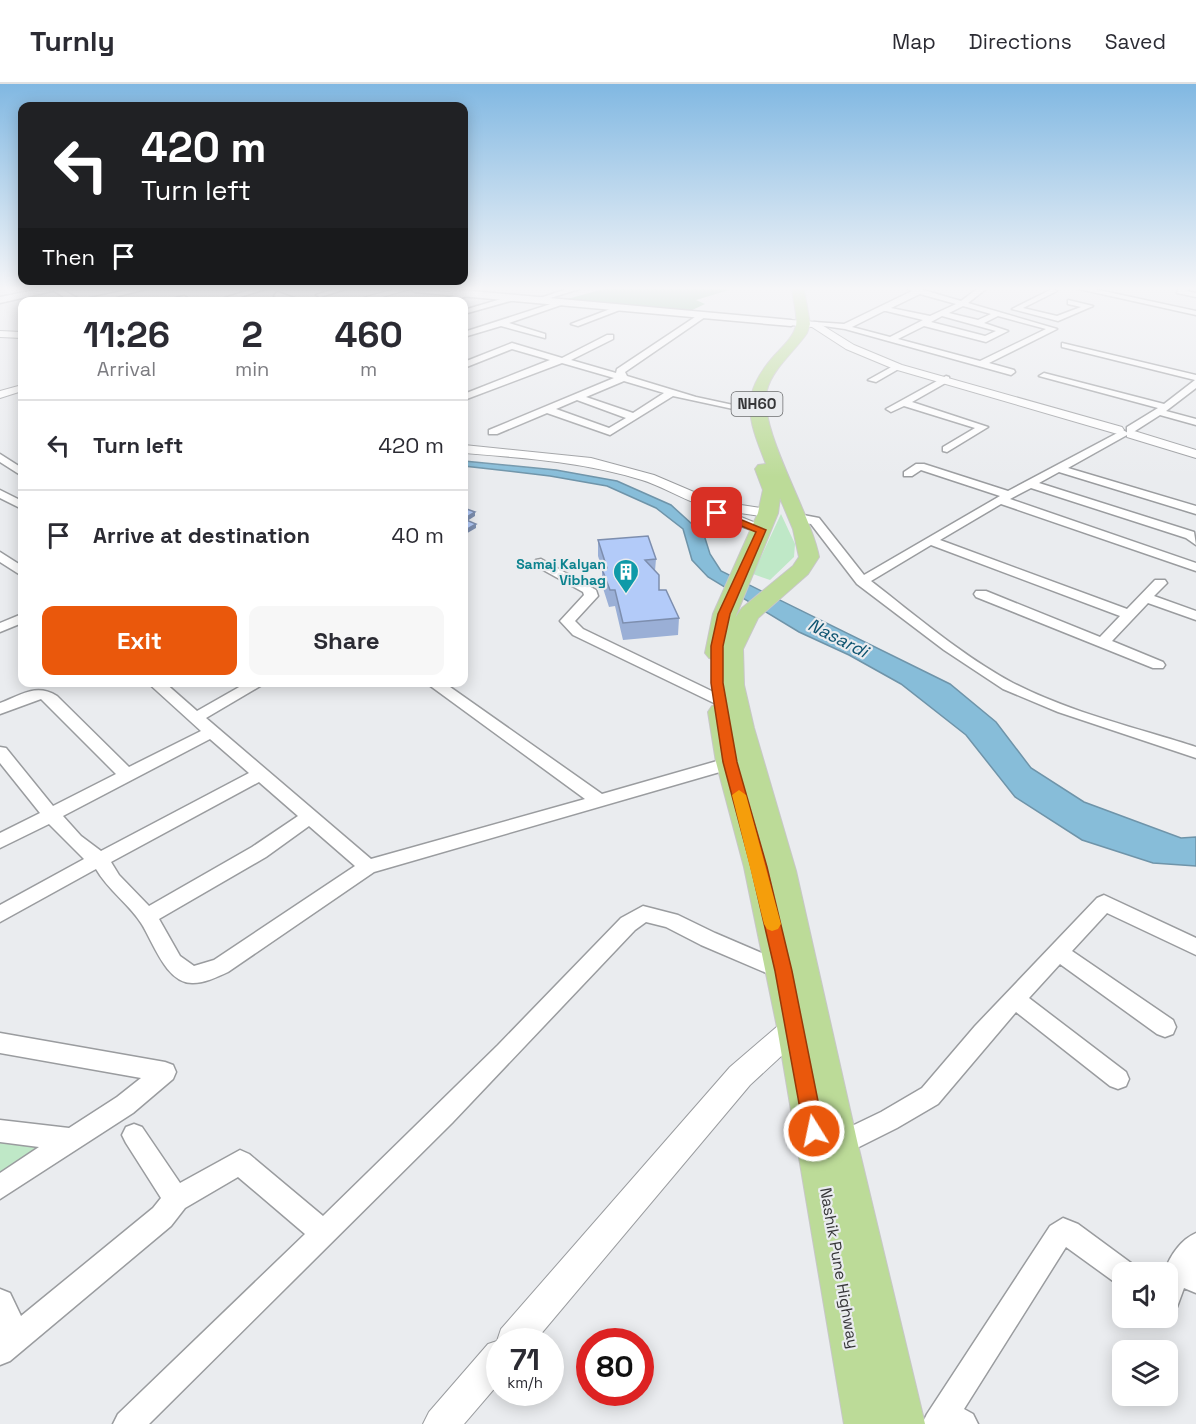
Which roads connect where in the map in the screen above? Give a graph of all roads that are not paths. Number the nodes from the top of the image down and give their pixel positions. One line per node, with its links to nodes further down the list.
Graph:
1 (498, 352): 13 (street)
2 (533, 352): 12 (street)
3 (581, 352): 12 (street)
4 (649, 352): 18 (street)
5 (774, 352): 33 (highway, Nashik Pune Highway / NH60)
6 (859, 352): 11 (street)
7 (874, 352): 11 (street)
8 (937, 352): 14 (street)
9 (1007, 352): 14 (street)
10 (1089, 352): 21 (street)
11 (875, 359): 15 (street); 20 (street)
12 (564, 360): 18 (street); 25 (street)
13 (468, 363)
14 (981, 364): 16 (street)
15 (898, 367): 19 (street); 20 (street)
16 (1011, 372)
17 (1044, 376): 32 (street)
18 (623, 378): 23 (street); 27 (street)
19 (873, 380)
20 (945, 380): 29 (street); 36 (street)
21 (1196, 380): 24 (street)
22 (18, 389): 26 (street)
23 (672, 392): 33 (street); 34 (street)
24 (1182, 393): 28 (street); 32 (street)
25 (468, 394)
26 (0, 395)
27 (577, 397): 31 (street); 34 (street)
28 (1196, 397)
29 (903, 402): 30 (street); 39 (street)
30 (891, 409)
31 (548, 410): 34 (street); 37 (street)
32 (1162, 410): 35 (street); 36 (street)
33 (752, 412): 50 (highway, NH60); 51 (highway, Nashik Pune Highway / NH60)
34 (634, 417)
35 (1196, 422)
36 (1127, 431): 40 (street); 43 (street)
37 (493, 432)
38 (468, 449): 51 (street)
39 (947, 449)
40 (1196, 452)
41 (0, 457): 42 (street)
42 (18, 468)
43 (1061, 469): 45 (street); 49 (street)
44 (908, 474): 47 (street)
45 (1031, 484): 47 (street); 52 (street)
46 (0, 493): 48 (street)
47 (1004, 498): 53 (street); 56 (street)
48 (18, 504)
49 (1196, 510)
50 (799, 522): 58 (street); 62 (highway, Nashik Pune Highway / NH60)
51 (761, 528): 62 (highway, Nashik Pune Highway / NH60)
52 (1196, 540)
53 (931, 541): 58 (street); 63 (street)
54 (0, 557): 57 (street)
55 (541, 563): 72 (street)
56 (1196, 567)
57 (18, 569)
58 (862, 581): 77 (street)
59 (1160, 583): 61 (street)
60 (981, 594): 67 (street)
61 (1146, 598): 63 (street); 64 (street)
62 (737, 613): 72 (highway, Nashik Pune Highway / NH60); 78 (highway, Nashik Pune Highway / NH60)
63 (1129, 615): 67 (street)
64 (1196, 616)
65 (18, 620): 66 (street)
66 (0, 628)
67 (1103, 642): 68 (street)
68 (1158, 665)
69 (160, 687): 74 (street)
70 (251, 687): 74 (street)
71 (439, 687): 81 (street)
72 (719, 700): 78 (highway, Nashik Pune Highway / NH60)
73 (0, 709): 80 (street)
74 (195, 718): 75 (street)
75 (211, 732): 79 (street); 80 (street)
76 (0, 752): 82 (street)
77 (1196, 753)
78 (740, 761): 81 (street); 91 (highway, Nashik Pune Highway / NH60)
79 (260, 774): 83 (street); 85 (street)
80 (127, 775): 82 (street)
81 (598, 800): 86 (street)
82 (52, 814): 84 (street); 85 (street)
83 (310, 817): 86 (street); 88 (street)
84 (0, 841)
85 (99, 859): 87 (street); 88 (street)
86 (368, 867): 88 (street)
87 (0, 914)
88 (147, 916)
89 (1196, 947): 90 (street)
90 (1058, 952): 92 (street); 94 (street)
91 (793, 970): 93 (highway, Nashik Pune Highway / NH60); 100 (highway, Nashik Pune Highway / NH60); 103 (street)
92 (1015, 999): 96 (street); 100 (street)
93 (795, 1027): 109 (street); 115 (highway, Nashik Pune Highway / NH60)
94 (1165, 1027)
95 (0, 1043): 99 (street)
96 (1118, 1079)
97 (0, 1131): 99 (street)
98 (134, 1135): 102 (street)
99 (72, 1140): 101 (street)
100 (838, 1144): 116 (highway, Nashik Pune Highway / NH60)
101 (0, 1187)
102 (176, 1200): 103 (street); 110 (street)
103 (324, 1234): 113 (street)
104 (1196, 1246): 106 (street)
105 (1112, 1265): 112 (street)
106 (1188, 1273): 107 (street)
107 (1178, 1284)
108 (0, 1303): 110 (street)
109 (524, 1328)
110 (8, 1344)
111 (486, 1372): 114 (street)
112 (948, 1421)
113 (128, 1424)
114 (441, 1424)
115 (868, 1424)
116 (901, 1424)

